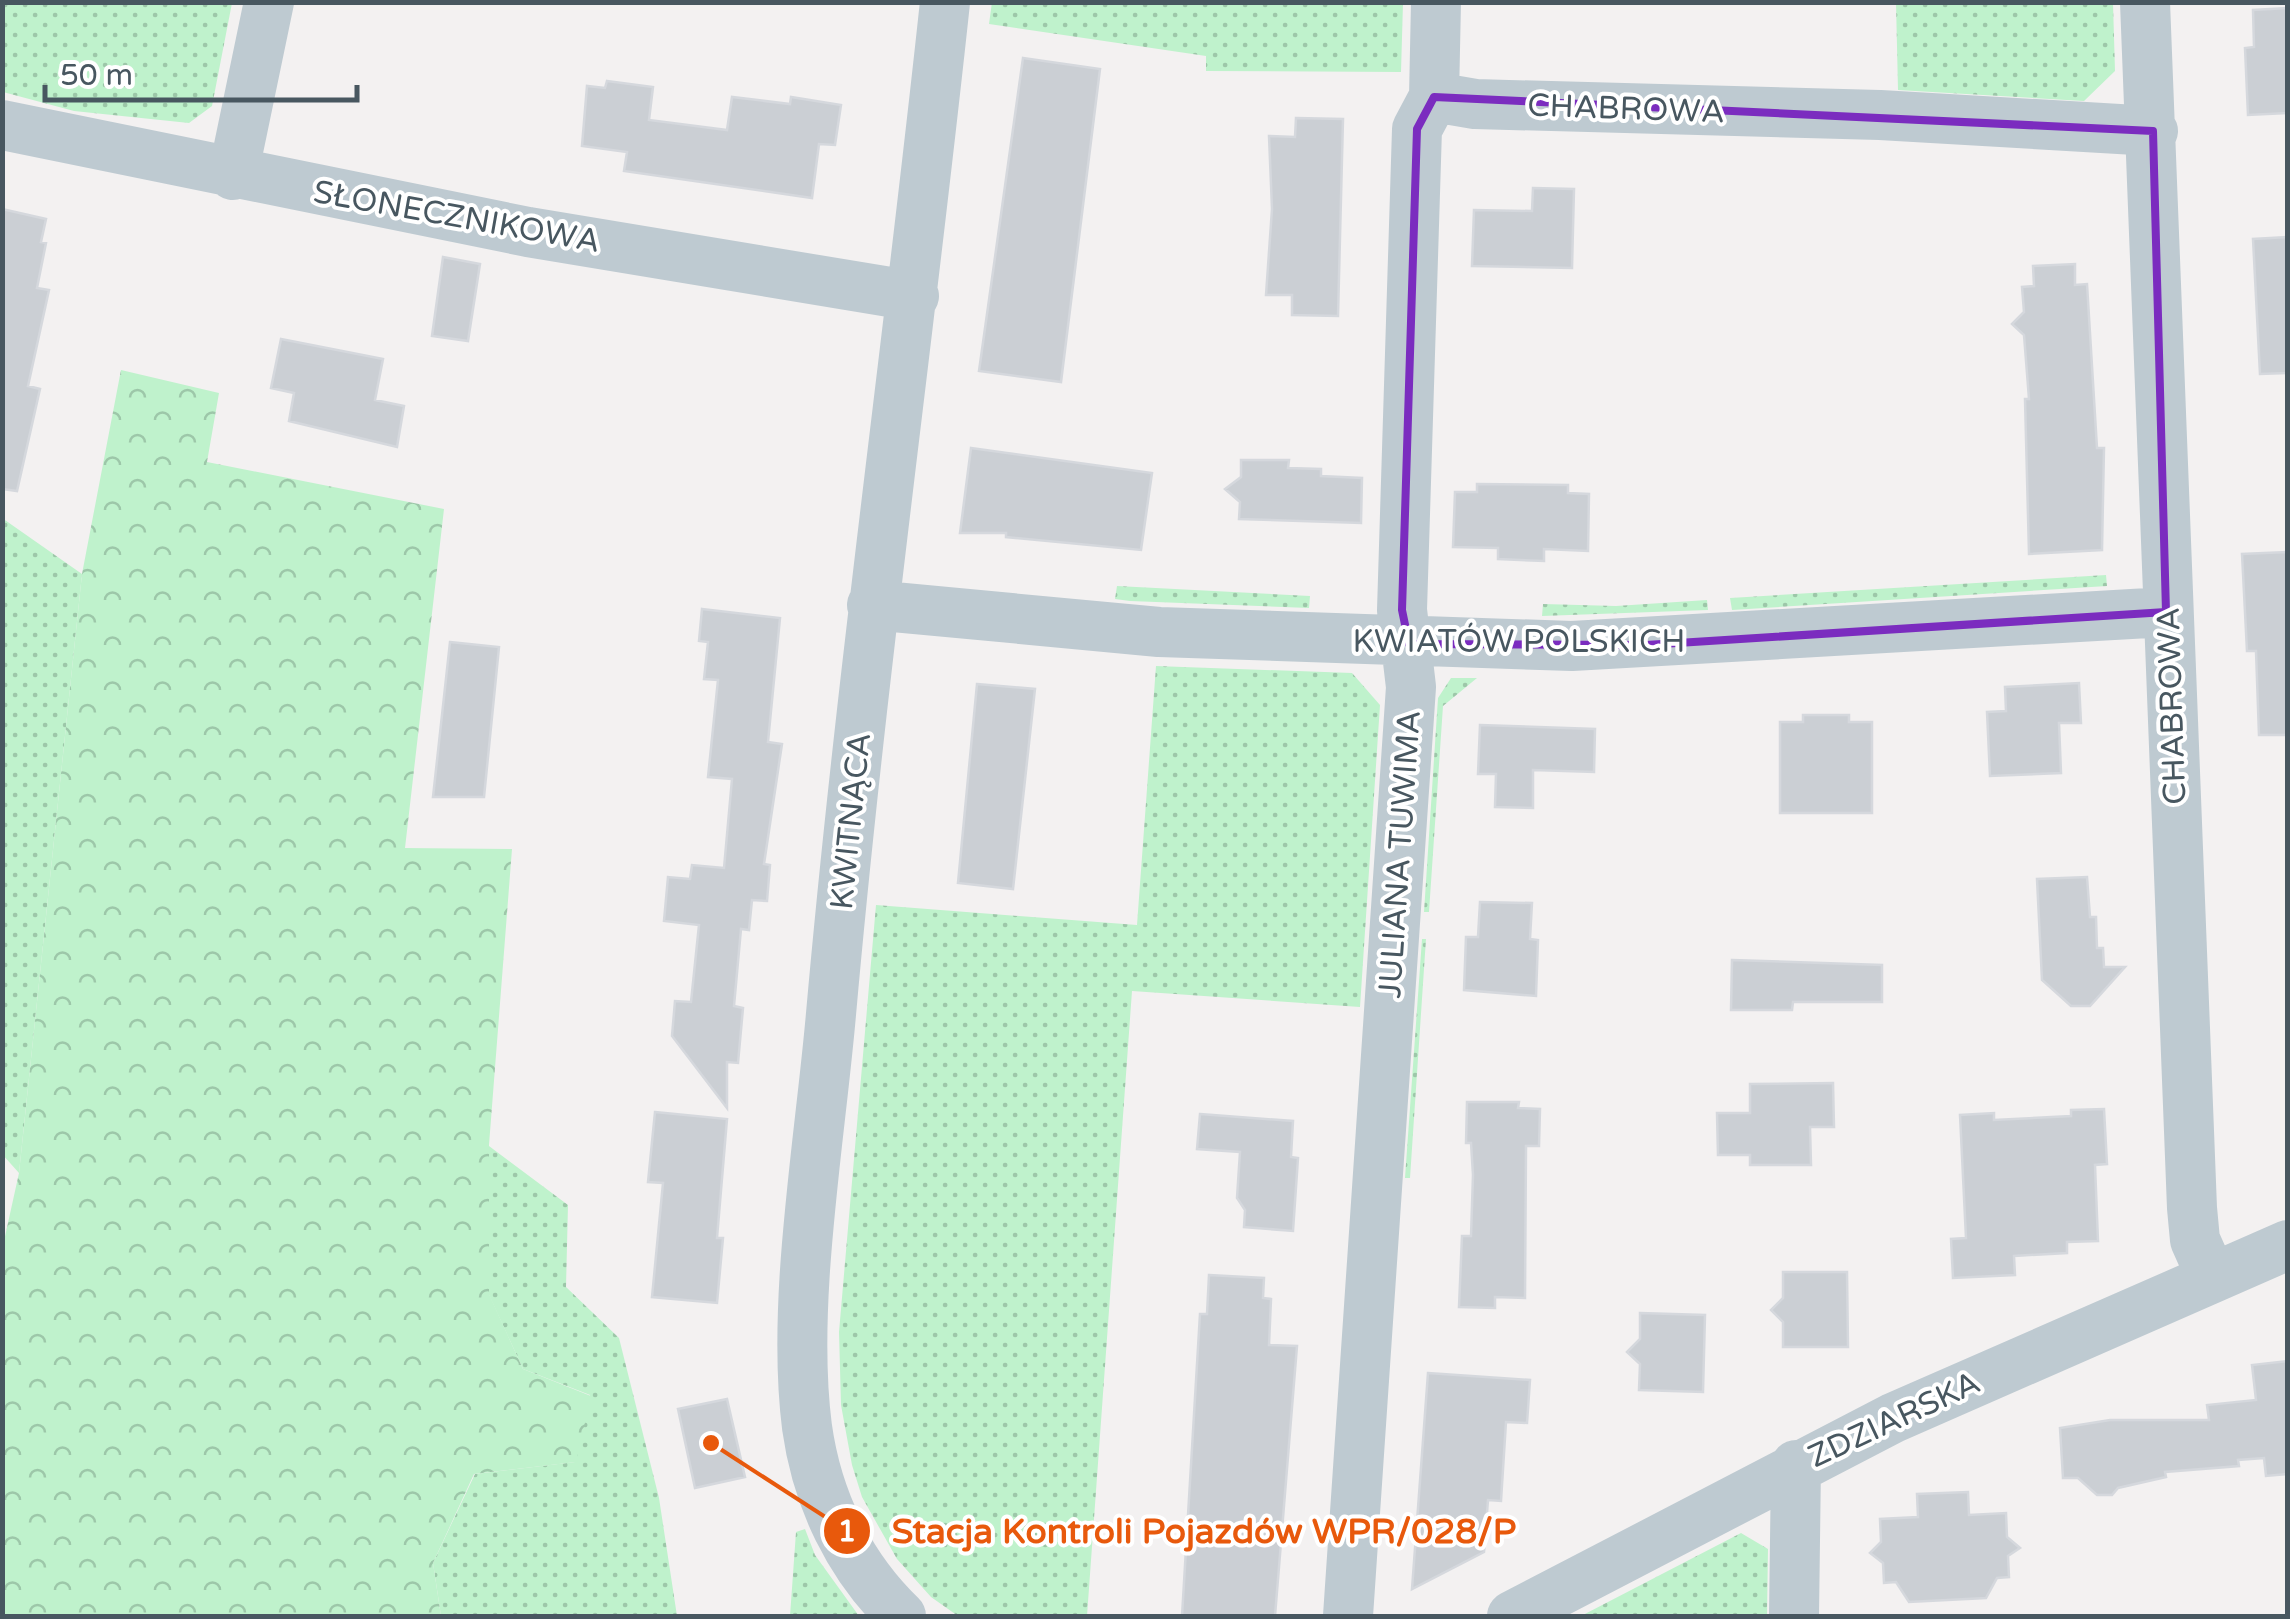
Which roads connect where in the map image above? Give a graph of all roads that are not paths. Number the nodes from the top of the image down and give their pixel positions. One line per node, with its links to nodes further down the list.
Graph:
1 (269, 2): 8 (street)
2 (945, 2): 9 (street, KWITNĄCA)
3 (1436, 2): 5 (street)
4 (2146, 2): 7 (street, CHABROWA)
5 (1434, 97): 7 (street, CHABROWA); 12 (street, JULIANA TUWIMA)
6 (2, 125): 8 (street, SŁONECZNIKOWA)
7 (2153, 132): 11 (street, CHABROWA)
8 (233, 175): 9 (street, SŁONECZNIKOWA)
9 (914, 296): 10 (street, KWITNĄCA)
10 (872, 605): 12 (street, KWIATÓW POLSKICH); 16 (street, KWITNĄCA)
11 (2166, 612): 12 (street, KWIATÓW POLSKICH); 14 (street, CHABROWA)
12 (1409, 644): 17 (street, JULIANA TUWIMA)
13 (2288, 1245): 14 (street, ZDZIARSKA)
14 (2211, 1276): 15 (street, ZDZIARSKA)
15 (1796, 1465): 18 (street, ZDZIARSKA); 19 (street)
16 (901, 1616)
17 (1348, 1616)
18 (1512, 1616)
19 (1794, 1616)

